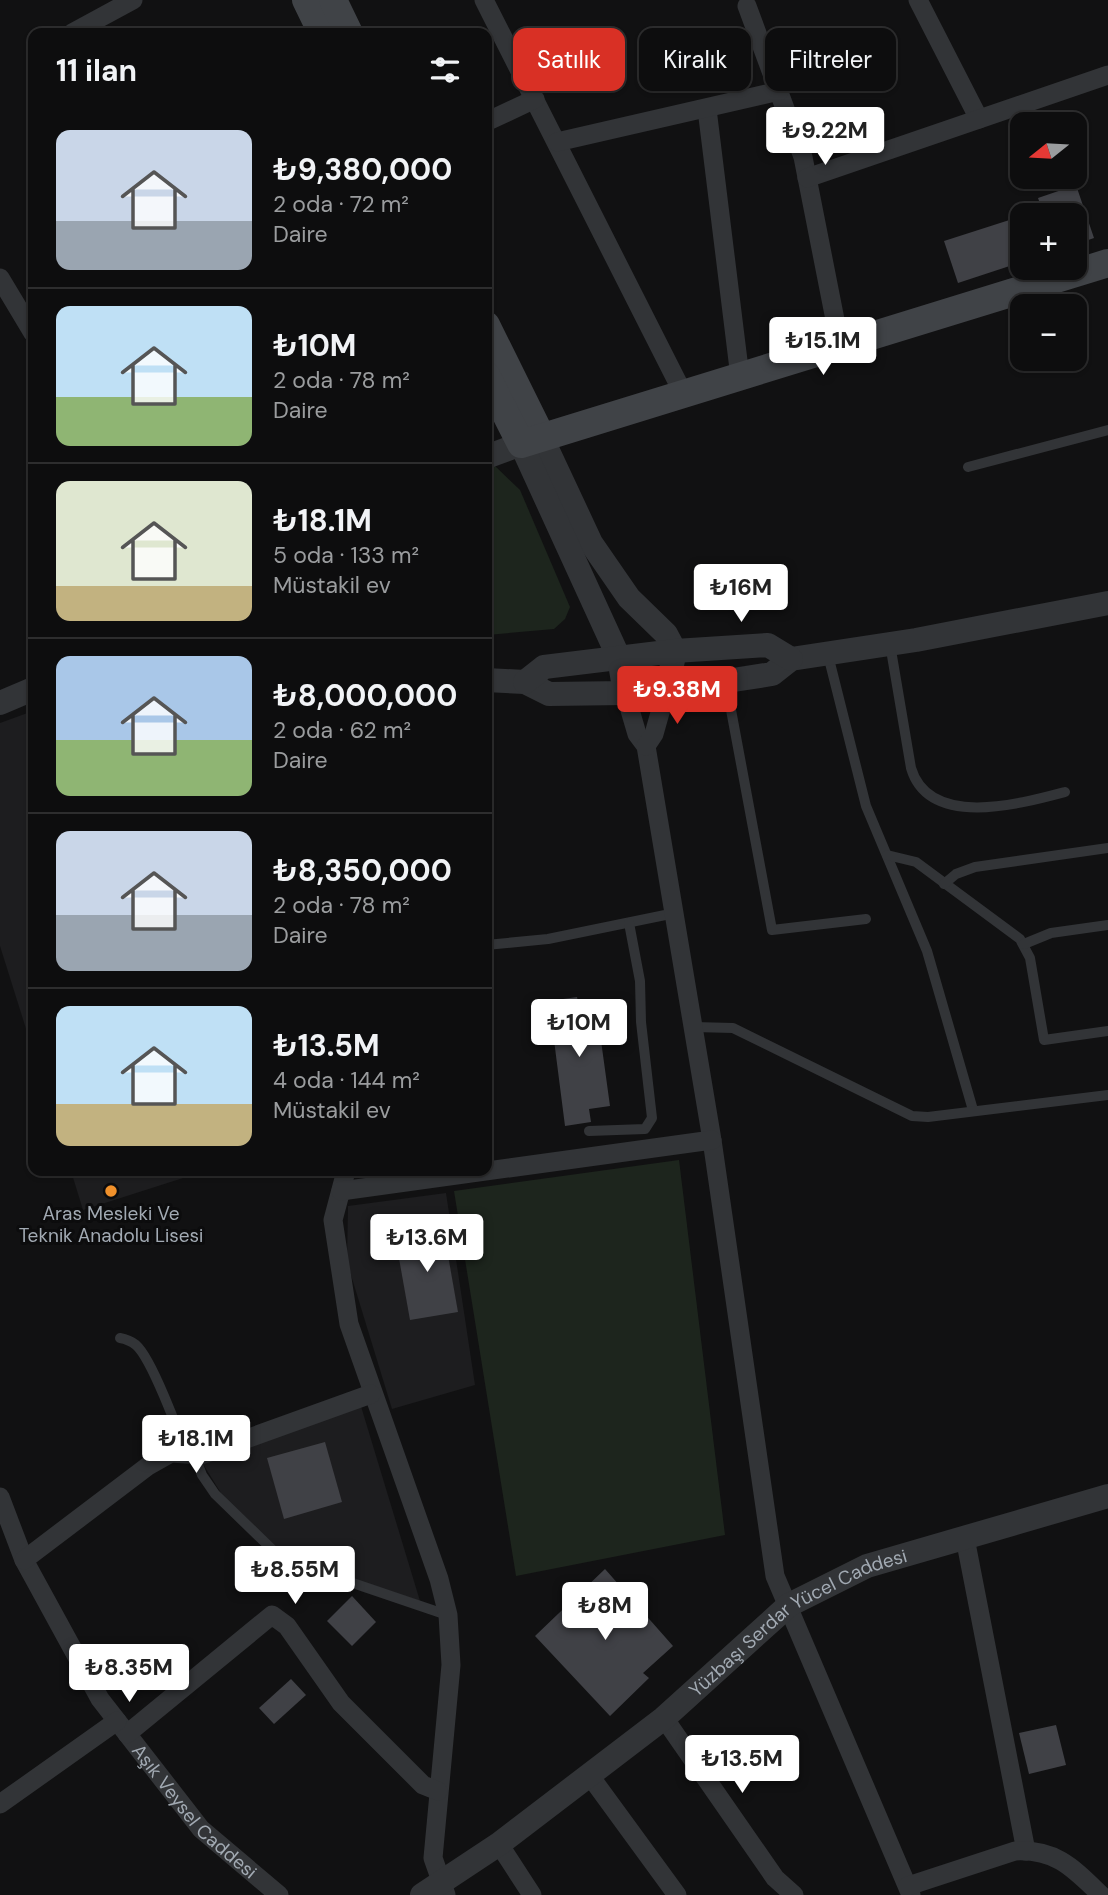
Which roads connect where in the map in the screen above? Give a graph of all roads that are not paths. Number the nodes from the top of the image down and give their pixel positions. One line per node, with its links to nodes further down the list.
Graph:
1 (133, 0): 6 (street)
2 (306, 0): 9 (main road)
3 (333, 0): 10 (main road)
4 (484, 0): 14 (street)
5 (918, 0): 17 (street)
6 (105, 6): 8 (street)
7 (747, 6): 11 (street)
8 (78, 28)
9 (320, 28)
10 (347, 28)
11 (765, 54)
12 (1108, 75): 17 (street)
13 (779, 91): 15 (street); 19 (street)
14 (535, 99): 16 (street); 18 (street)
15 (706, 109): 18 (street); 25 (street)
16 (492, 119)
17 (979, 119): 19 (street)
18 (557, 142): 27 (street)
19 (807, 178): 24 (street)
20 (1108, 264): 24 (main road)
21 (0, 278): 22 (street)
22 (28, 325)
23 (492, 340): 29 (main road)
24 (840, 345): 25 (main road)
25 (740, 377): 27 (main road)
26 (492, 384): 29 (main road)
27 (684, 395): 29 (main road)
28 (1108, 430): 31 (lane)
29 (531, 440): 30 (street); 34 (street); 36 (street)
30 (492, 455)
31 (968, 467)
32 (1108, 603): 33 (street)
33 (890, 644): 35 (street); 46 (lane)
34 (675, 651): 36 (street); 37 (street); 41 (street)
35 (828, 653): 37 (street); 48 (lane)
36 (619, 658): 40 (street); 43 (street)
37 (791, 659): 39 (street)
38 (492, 680): 40 (street)
39 (726, 681): 41 (street); 51 (lane)
40 (526, 682): 43 (street)
41 (667, 688): 43 (street); 45 (street)
42 (28, 691): 44 (street)
43 (625, 693): 45 (street)
44 (0, 703)
45 (646, 746): 50 (street)
46 (1065, 792)
47 (1108, 848): 49 (lane)
48 (887, 855): 49 (lane); 59 (lane)
49 (944, 884): 55 (lane)
50 (675, 913): 52 (lane); 56 (street)
51 (866, 919)
52 (629, 923): 54 (lane); 60 (lane)
53 (1108, 925): 55 (lane)
54 (492, 944)
55 (1024, 944): 57 (lane)
56 (694, 1027): 59 (lane); 61 (street)
57 (1108, 1031)
58 (1108, 1095): 59 (lane)
59 (973, 1110)
60 (589, 1131)
61 (712, 1140): 62 (street); 73 (street)
62 (492, 1170)
63 (345, 1176): 65 (street)
64 (450, 1176): 65 (street)
65 (341, 1191): 67 (street)
66 (120, 1338): 68 (lane)
67 (371, 1394): 68 (street); 74 (street)
68 (190, 1454): 72 (street); 74 (lane)
69 (1108, 1496): 71 (street, Yüzbaşı Serdar Yücel Caddesi)
70 (0, 1497): 72 (street, Aşık Veysel Caddesi)
71 (965, 1538): 73 (street, Yüzbaşı Serdar Yücel Caddesi); 81 (street)
72 (24, 1560): 76 (street, Aşık Veysel Caddesi)
73 (789, 1605): 75 (street, Yüzbaşı Serdar Yücel Caddesi); 82 (street)
74 (448, 1615): 78 (street)
75 (664, 1718): 77 (street, Yüzbaşı Serdar Yücel Caddesi); 87 (street)
76 (122, 1727): 78 (street); 79 (street); 84 (street, Aşık Veysel Caddesi)
77 (590, 1776): 80 (street, Yüzbaşı Serdar Yücel Caddesi); 86 (street)
78 (438, 1791): 83 (street)
79 (0, 1804)
80 (499, 1844): 83 (street, Yüzbaşı Serdar Yücel Caddesi); 85 (street)
81 (1026, 1851): 82 (street); 88 (street)
82 (909, 1891)
83 (437, 1892)
84 (279, 1895)
85 (532, 1895)
86 (677, 1895)
87 (794, 1895)
88 (1101, 1895)

